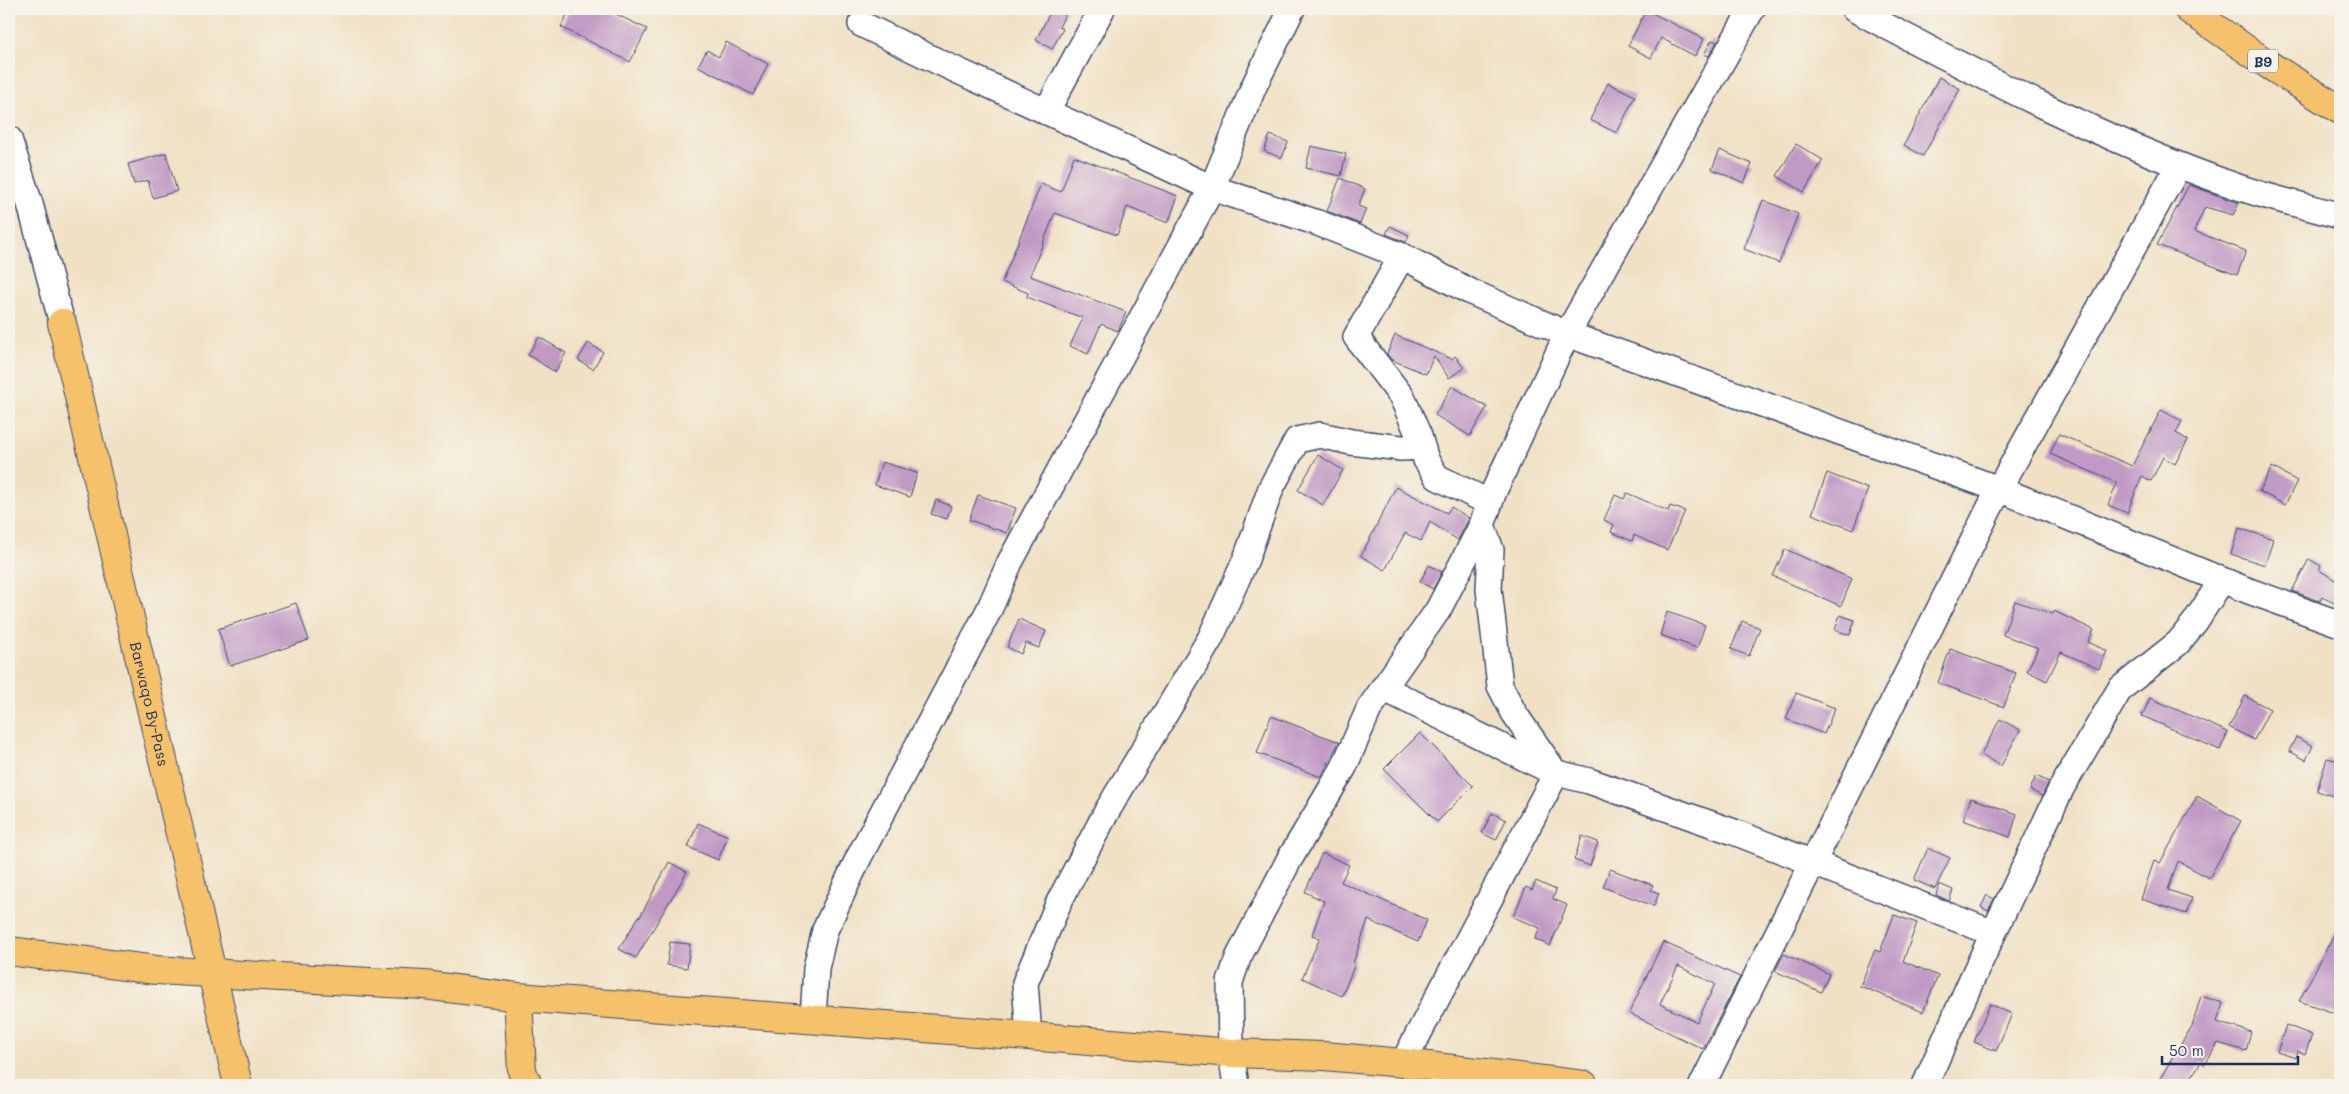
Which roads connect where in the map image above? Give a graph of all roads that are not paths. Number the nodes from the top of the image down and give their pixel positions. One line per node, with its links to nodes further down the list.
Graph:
1 (1102, 9): 8 (street)
2 (1292, 9): 11 (street)
3 (1752, 9): 15 (street)
4 (1854, 9): 10 (street)
5 (2188, 9): 7 (main road, B9)
6 (860, 24): 8 (street)
7 (2340, 110)
8 (1046, 112): 11 (street)
9 (9, 139): 14 (street)
10 (2179, 165): 12 (street); 17 (street)
11 (1212, 188): 13 (street); 28 (street)
12 (2340, 216)
13 (1402, 256): 15 (street); 16 (street)
14 (62, 323): 26 (main road, Barwaqo By-Pass)
15 (1567, 334): 17 (street); 18 (street)
16 (1422, 447): 18 (street); 29 (street)
17 (1999, 489): 19 (street); 23 (street)
18 (1486, 514): 21 (street); 22 (street)
19 (2222, 580): 20 (street); 24 (street)
20 (2340, 624)
21 (1383, 688): 22 (street); 30 (street)
22 (1553, 772): 23 (street); 31 (street)
23 (1813, 862): 24 (street); 37 (street)
24 (1993, 933): 38 (street)
25 (9, 951): 26 (main road)
26 (212, 973): 27 (main road); 33 (main road, Barwaqo By-Pass)
27 (518, 997): 28 (main road); 34 (main road)
28 (813, 1020): 29 (main road)
29 (1028, 1036): 30 (main road)
30 (1231, 1054): 31 (main road); 35 (street)
31 (1403, 1063): 32 (main road)
32 (1448, 1077): 36 (main road)
33 (238, 1085)
34 (528, 1085)
35 (1236, 1085)
36 (1584, 1085)
37 (1702, 1085)
38 (1925, 1085)

